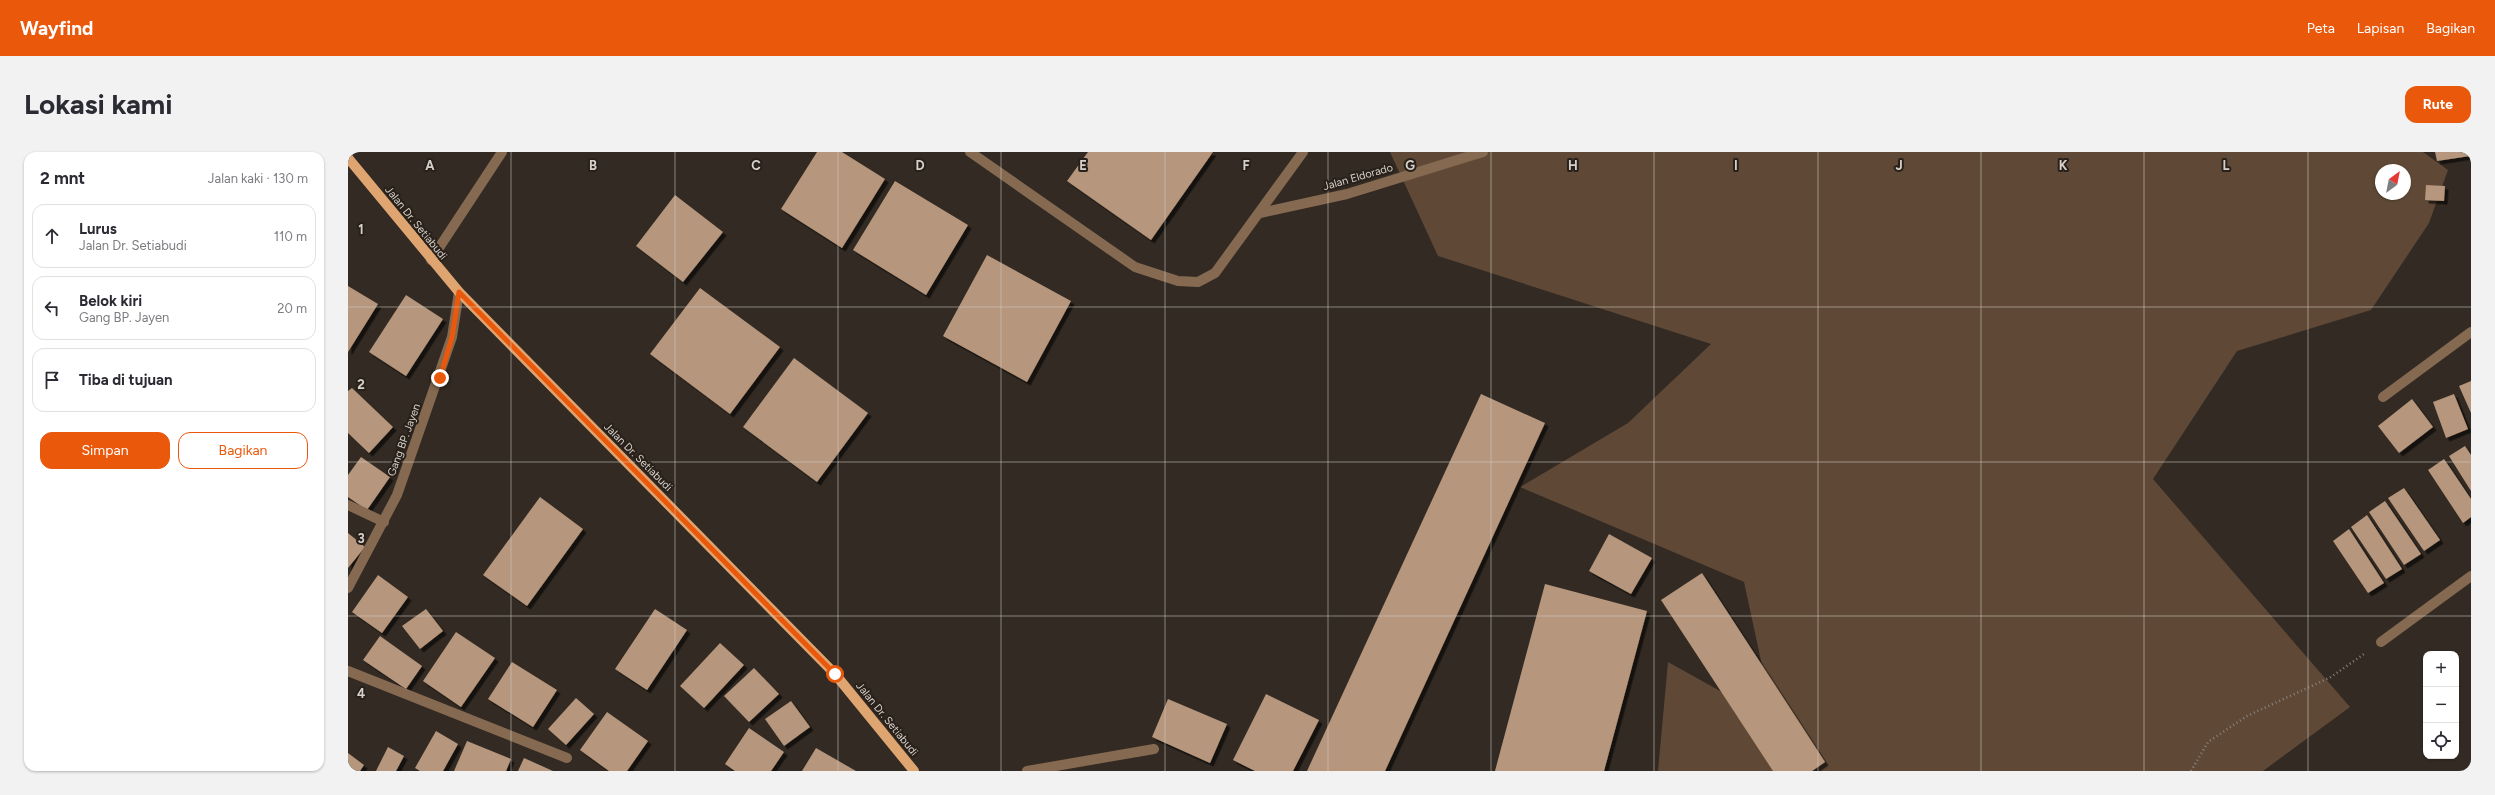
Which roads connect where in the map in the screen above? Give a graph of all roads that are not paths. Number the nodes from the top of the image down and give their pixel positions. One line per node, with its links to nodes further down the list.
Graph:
1 (502, 152): 7 (street)
2 (970, 152): 6 (street)
3 (1303, 152): 6 (street)
4 (1483, 152): 6 (street, Jalan Eldorado)
5 (348, 158): 7 (main road, Jalan Dr. Setiabudi)
6 (1260, 213)
7 (431, 260): 8 (main road, Jalan Dr. Setiabudi)
8 (459, 292): 12 (street, Gang BP. Jayen); 19 (main road, Jalan Dr. Setiabudi)
9 (2471, 332): 10 (street)
10 (2383, 397)
11 (348, 505): 12 (street)
12 (384, 522): 14 (street, Gang BP. Jayen)
13 (2471, 576): 15 (street)
14 (348, 588)
15 (2382, 642)
16 (348, 671): 18 (street)
17 (1154, 749): 20 (street)
18 (567, 758)
19 (914, 771)
20 (1027, 771)

